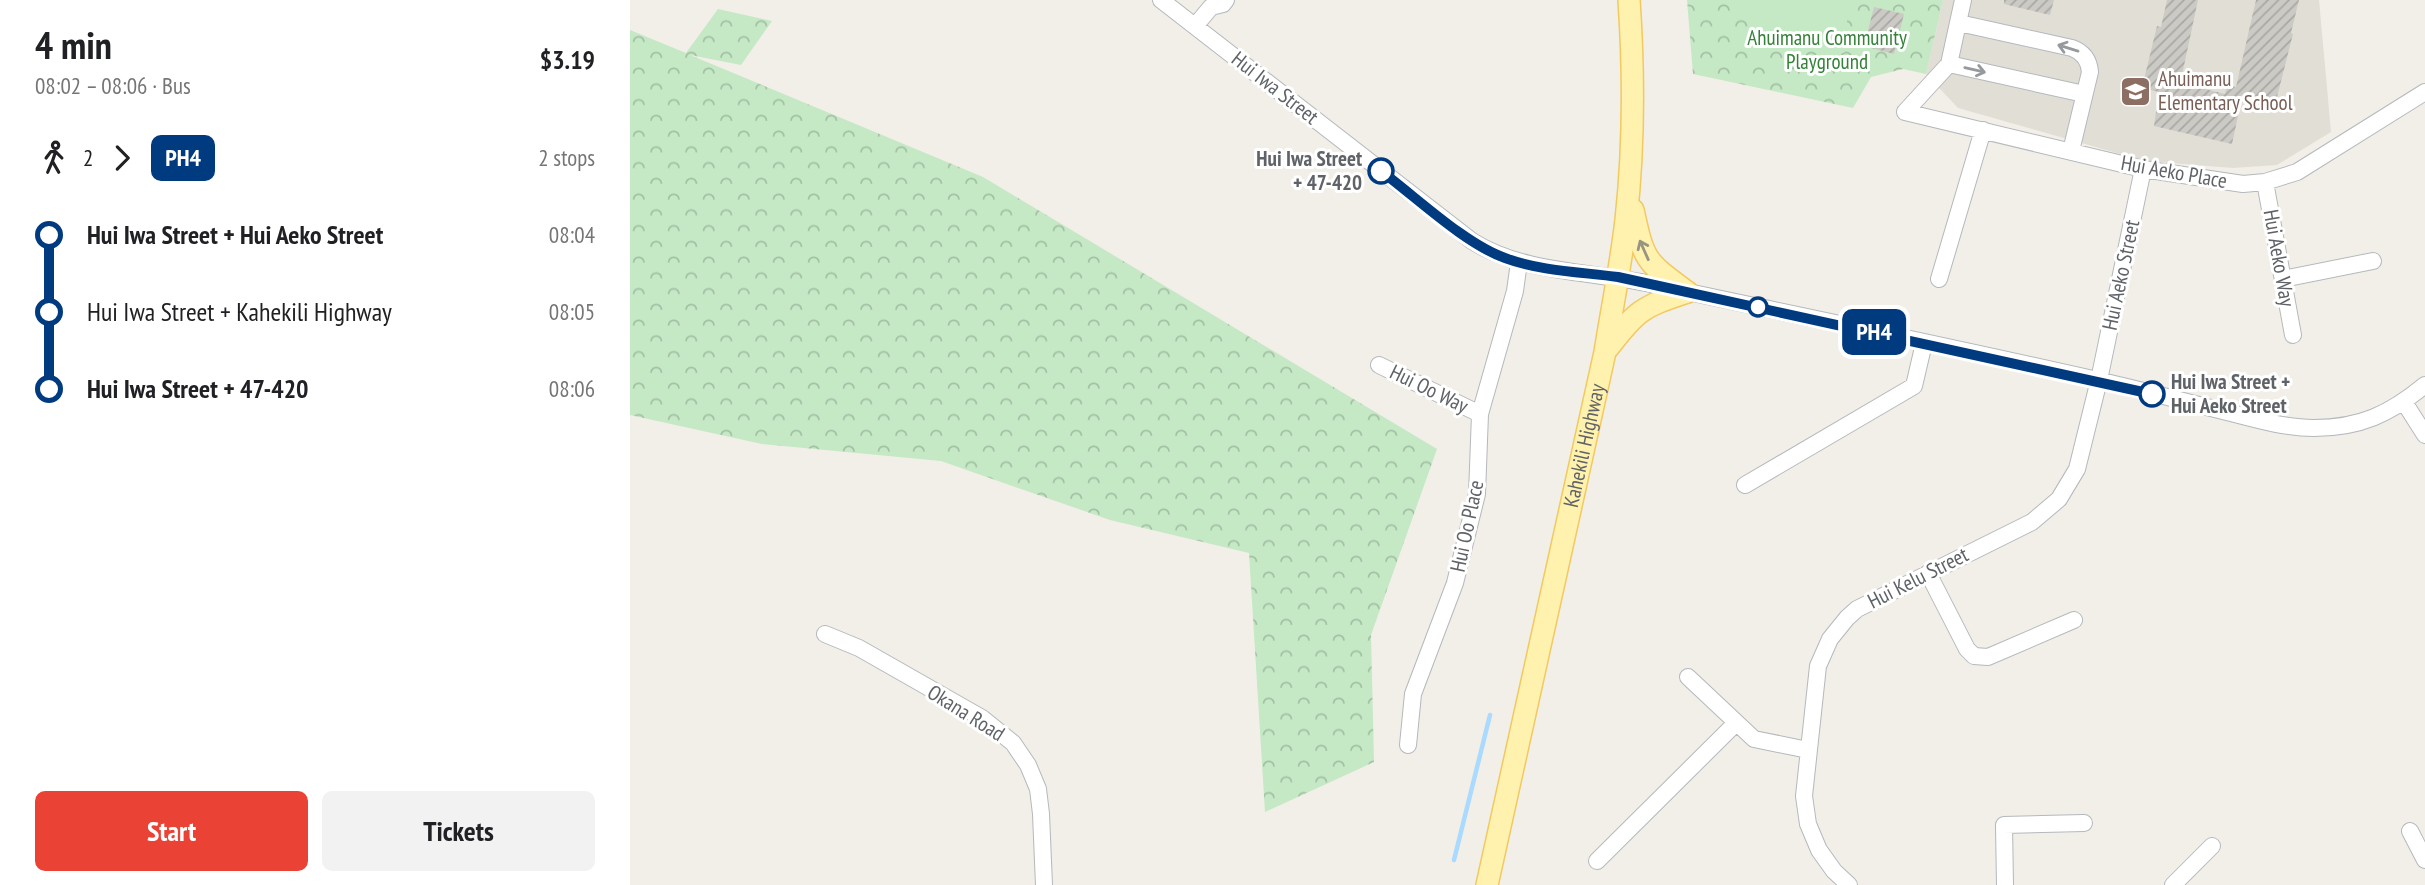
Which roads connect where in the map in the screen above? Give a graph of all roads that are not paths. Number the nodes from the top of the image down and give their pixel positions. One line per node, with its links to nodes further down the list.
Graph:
1 (1161, 0): 6 (street, Hui Iwa Street)
2 (1629, 0): 14 (main road, Kahekili Highway)
3 (1964, 0): 5 (street)
4 (1216, 2): 6 (street)
5 (1959, 23): 7 (street); 9 (street, one-way to 5)
6 (1195, 26): 16 (street, Hui Iwa Street)
7 (1949, 64): 9 (street, one-way to 9); 10 (street, Hui Aeko Place)
8 (2425, 92): 13 (street, Hui Aeko Place)
9 (2084, 94): 11 (street)
10 (1983, 130): 11 (street, Hui Aeko Place); 18 (street)
11 (2071, 151): 12 (street, Hui Aeko Place)
12 (2143, 169): 13 (street, Hui Aeko Place); 25 (street, Hui Aeko Street)
13 (2265, 181): 19 (street, Hui Aeko Way)
14 (1628, 191): 17 (main road, Kahekili Highway); 20 (main road, one-way to 14)
15 (2373, 261): 19 (street)
16 (1519, 262): 17 (street, Hui Iwa Street); 28 (street, Hui Oo Place)
17 (1618, 277): 20 (street, Hui Iwa Street); 23 (main road, Kahekili Highway)
18 (1939, 279)
19 (2283, 279): 21 (street, Hui Aeko Way)
20 (1687, 292): 22 (street, Hui Iwa Street); 23 (main road)
21 (2294, 335)
22 (1924, 343): 25 (street, Hui Iwa Street); 30 (street)
23 (1605, 352): 44 (main road, Kahekili Highway)
24 (1379, 365): 28 (street, Hui Oo Way)
25 (2099, 380): 27 (street, Hui Iwa Street); 31 (street, Hui Kelu Street)
26 (2425, 385): 27 (street, Hui Iwa Street)
27 (2404, 402): 29 (street)
28 (1480, 414): 36 (street, Hui Oo Place)
29 (2425, 435)
30 (1745, 485)
31 (1928, 573): 32 (street); 37 (street, Hui Kelu Street)
32 (2074, 620)
33 (825, 634): 43 (street, Okana Road)
34 (1688, 677): 35 (street)
35 (1736, 723): 37 (street); 42 (street)
36 (1408, 745)
37 (1808, 750): 45 (street, Hui Kelu Street)
38 (2084, 823): 46 (street)
39 (2410, 831): 41 (street)
40 (2212, 846): 47 (street)
41 (2425, 860)
42 (1597, 861)
43 (1044, 885)
44 (1487, 885)
45 (1849, 885)
46 (2005, 885)
47 (2173, 885)

